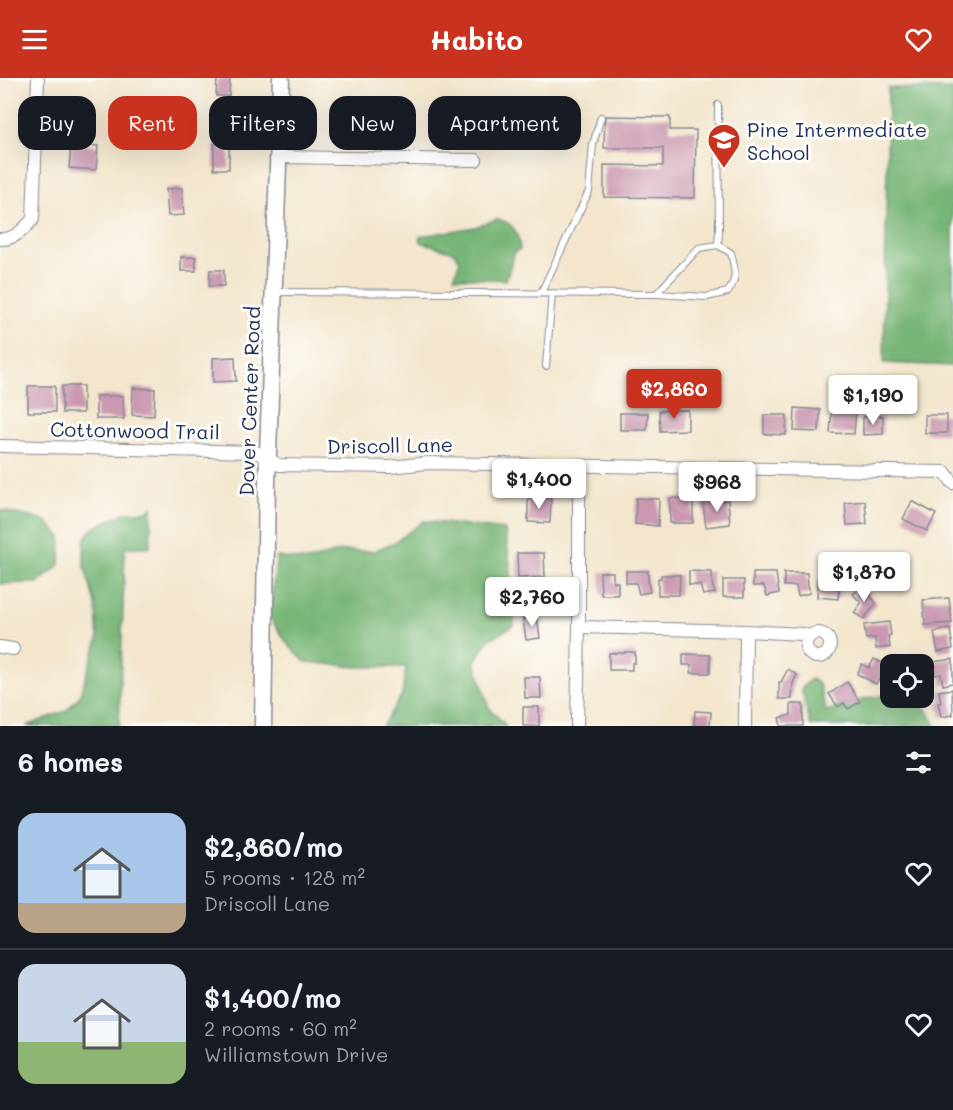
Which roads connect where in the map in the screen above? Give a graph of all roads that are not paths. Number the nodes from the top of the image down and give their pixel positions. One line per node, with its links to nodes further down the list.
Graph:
1 (38, 78): 7 (street)
2 (281, 78): 5 (street, Dover Center Road)
3 (718, 105): 8 (lane)
4 (601, 117): 10 (lane)
5 (278, 157): 6 (street); 9 (street, Dover Center Road)
6 (476, 160)
7 (0, 239)
8 (718, 246): 12 (lane); 12 (lane)
9 (274, 292): 10 (lane); 15 (street, Dover Center Road)
10 (541, 293): 11 (lane)
11 (552, 293): 12 (lane); 13 (lane)
12 (656, 294)
13 (546, 366)
14 (0, 446): 15 (street, Cottonwood Trail)
15 (268, 458): 16 (street, Driscoll Lane); 24 (street, Dover Center Road)
16 (579, 465): 17 (street, Driscoll Lane); 19 (street)
17 (948, 467): 18 (street)
18 (953, 483)
19 (579, 627): 20 (street); 25 (street)
20 (746, 631): 21 (street); 26 (street)
21 (810, 636)
22 (0, 647): 23 (street)
23 (13, 649)
24 (262, 726)
25 (577, 726)
26 (745, 726)

